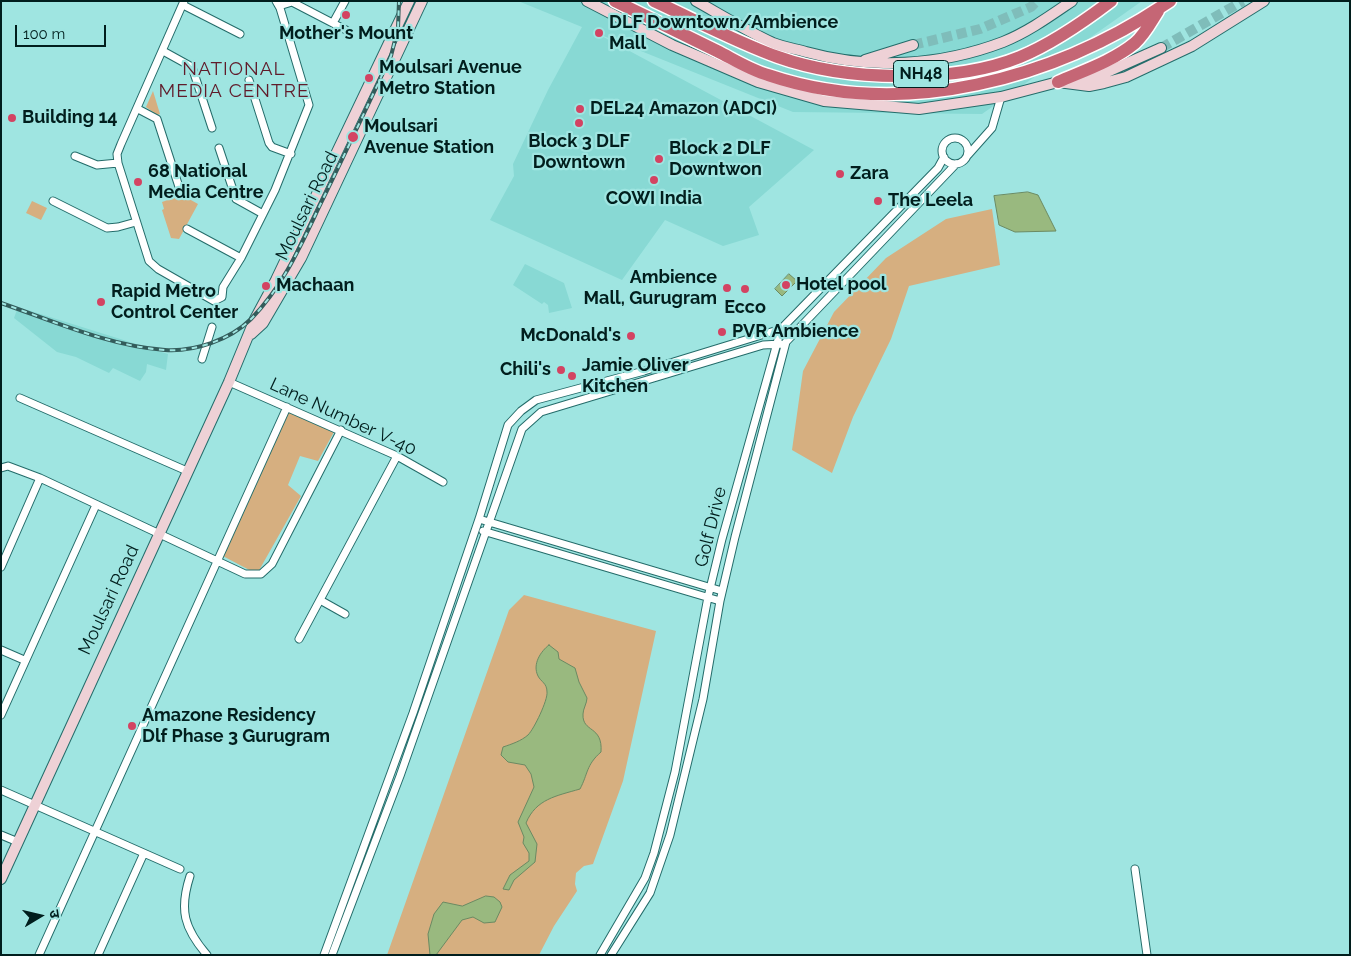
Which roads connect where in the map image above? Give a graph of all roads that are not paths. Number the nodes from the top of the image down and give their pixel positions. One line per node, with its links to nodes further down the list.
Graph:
1 (345, 1): 15 (street)
2 (409, 1): 42 (street, Moulsari Road)
3 (422, 1): 42 (street, Moulsari Road)
4 (587, 1): 24 (street)
5 (615, 1): 14 (highway, NH48)
6 (654, 1): 9 (highway, NH48)
7 (696, 1): 21 (street)
8 (1072, 1): 21 (street)
9 (1111, 1)
10 (1170, 1): 14 (highway, NH48)
11 (1264, 1): 23 (street)
12 (184, 3): 17 (street); 20 (street)
13 (277, 4): 15 (street); 28 (street)
14 (1159, 9): 23 (highway)
15 (332, 23): 16 (street)
16 (346, 30)
17 (240, 34)
18 (913, 45): 21 (street)
19 (1161, 48): 23 (street)
20 (163, 51): 25 (street); 26 (street)
21 (859, 62)
22 (249, 80): 28 (street)
23 (1058, 82): 24 (street)
24 (1001, 97): 29 (street)
25 (138, 109): 32 (street); 34 (street)
26 (212, 128)
27 (219, 148): 36 (street)
28 (291, 154): 36 (street)
29 (968, 155): 31 (street); 33 (street)
30 (75, 156): 32 (street)
31 (944, 157): 33 (street); 41 (street, Golf Drive)
32 (118, 163): 37 (street)
33 (956, 164): 43 (street, Golf Drive)
34 (180, 190)
35 (53, 201): 37 (street)
36 (263, 214): 39 (street)
37 (136, 222): 39 (street)
38 (187, 230): 39 (street)
39 (241, 258)
40 (212, 328): 45 (street)
41 (781, 329): 44 (street, Golf Drive); 58 (street)
42 (249, 337): 46 (street, Moulsari Road)
43 (786, 342): 44 (street); 57 (street, Golf Drive)
44 (776, 344): 55 (street, Golf Drive); 59 (street)
45 (202, 358)
46 (229, 382): 48 (street, Lane Number V-40); 52 (street, Moulsari Road)
47 (20, 398): 52 (street)
48 (287, 406): 49 (street, Lane Number V-40); 63 (street)
49 (341, 430): 50 (street, Lane Number V-40); 63 (street)
50 (398, 456): 54 (street, Lane Number V-40); 68 (street)
51 (1, 468): 53 (street)
52 (187, 471): 62 (street, Moulsari Road)
53 (40, 478): 56 (street); 64 (street)
54 (443, 482)
55 (732, 500): 57 (street); 65 (street, Golf Drive)
56 (96, 504): 62 (street); 75 (street)
57 (744, 504): 66 (street, Golf Drive)
58 (479, 519): 59 (street); 60 (street)
59 (489, 522): 61 (street); 65 (street)
60 (476, 529): 61 (street); 71 (street)
61 (486, 532): 67 (street); 72 (street)
62 (158, 534): 63 (street); 80 (street, Moulsari Road)
63 (216, 562): 81 (street)
64 (1, 568)
65 (711, 587): 66 (street); 67 (street, Golf Drive)
66 (722, 591): 69 (street, Golf Drive)
67 (708, 597): 69 (street); 89 (street, Golf Drive)
68 (320, 600): 70 (street); 73 (street)
69 (720, 601): 90 (street, Golf Drive)
70 (344, 614)
71 (445, 621): 72 (street); 77 (street)
72 (454, 624): 78 (street)
73 (299, 639)
74 (1, 650): 75 (street)
75 (24, 660): 76 (street)
76 (1, 715)
77 (391, 773): 78 (street); 94 (street)
78 (400, 776): 95 (street)
79 (1, 790): 80 (street)
80 (35, 805): 81 (street); 83 (street, Moulsari Road)
81 (95, 832): 84 (street); 91 (street)
82 (1, 834): 83 (street)
83 (18, 842): 88 (street, Moulsari Road)
84 (144, 854): 85 (street); 92 (street)
85 (180, 869)
86 (1135, 869): 98 (street)
87 (190, 876): 93 (street)
88 (1, 879)
89 (607, 942): 90 (street); 96 (street, Golf Drive)
90 (616, 946): 97 (street, Golf Drive)
91 (39, 955)
92 (98, 955)
93 (207, 955)
94 (324, 955)
95 (332, 955)
96 (600, 955)
97 (611, 955)
98 (1147, 955)

